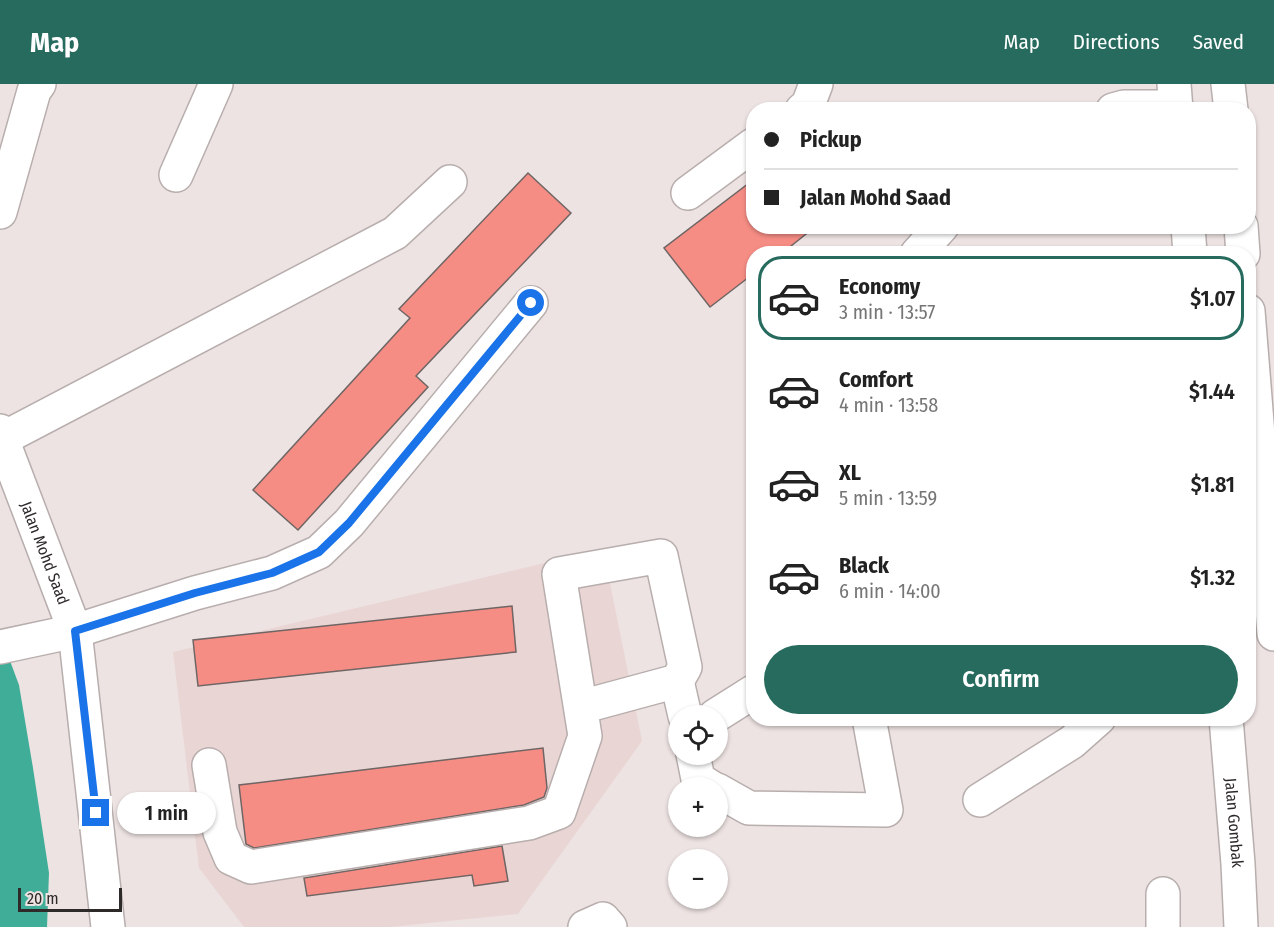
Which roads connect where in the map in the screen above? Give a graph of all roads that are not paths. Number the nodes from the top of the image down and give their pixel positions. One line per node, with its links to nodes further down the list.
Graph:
1 (39, 84): 11 (street)
2 (216, 84): 8 (street)
3 (816, 84): 5 (street)
4 (1228, 84): 6 (street)
5 (809, 102)
6 (1230, 102)
7 (746, 150): 10 (street)
8 (176, 175)
9 (450, 182): 16 (street)
10 (688, 193)
11 (0, 212)
12 (935, 234): 13 (street)
13 (924, 246)
14 (531, 303): 18 (street)
15 (1256, 404): 17 (street)
16 (1, 435): 18 (street, Jalan Mohd Saad)
17 (1272, 589): 19 (street)
18 (69, 632): 20 (street); 33 (street, Jalan Mohd Saad)
19 (1274, 634)
20 (0, 647)
21 (677, 681): 23 (street); 24 (street); 24 (street)
22 (746, 696): 25 (street)
23 (682, 705)
24 (581, 707): 29 (street)
25 (728, 708)
26 (870, 726): 30 (street)
27 (1090, 726): 31 (street)
28 (1227, 726): 37 (street, Jalan Gombak)
29 (209, 765)
30 (728, 796)
31 (980, 800)
32 (1163, 894): 36 (street)
33 (108, 927)
34 (585, 927): 35 (street)
35 (610, 927)
36 (1163, 927)
37 (1241, 927)

